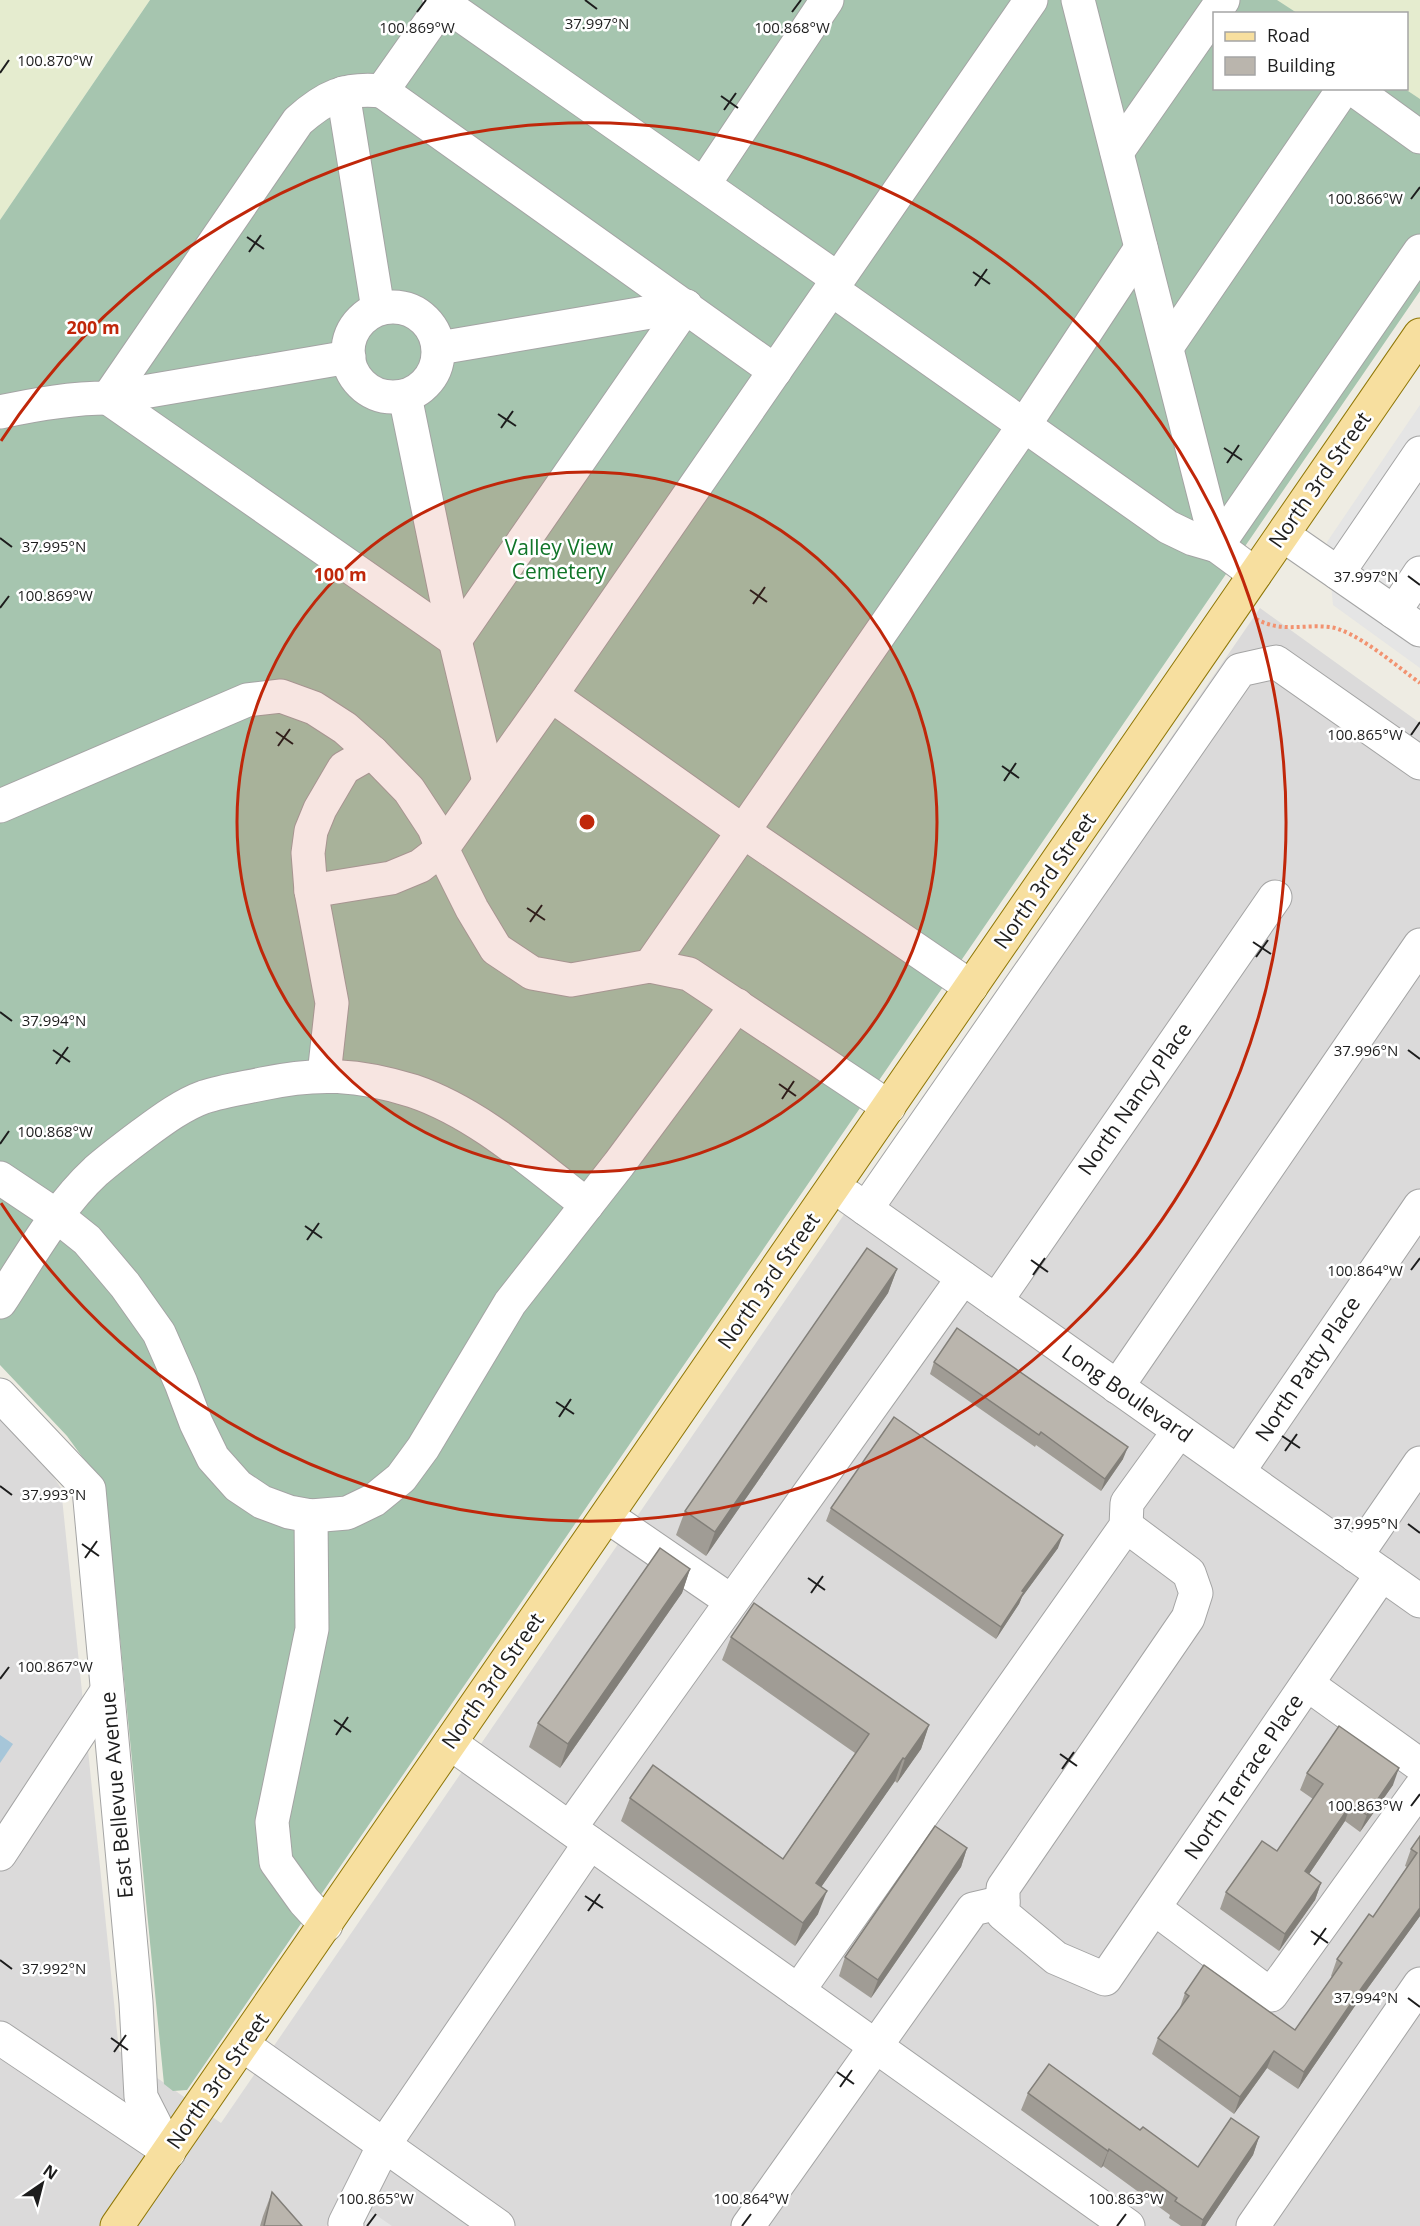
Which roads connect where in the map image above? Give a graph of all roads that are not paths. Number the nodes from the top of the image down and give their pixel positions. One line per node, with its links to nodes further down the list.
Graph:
1 (483, 0): 6 (street)
2 (827, 0): 15 (street)
3 (1031, 0): 18 (street)
4 (1078, 0): 14 (street)
5 (1224, 0): 7 (street)
6 (443, 1): 11 (street); 15 (street)
7 (1242, 12)
8 (1213, 16): 14 (street)
9 (1343, 90): 22 (street)
10 (1355, 90): 13 (street)
11 (382, 91): 12 (street); 19 (street)
12 (343, 93): 20 (street); 27 (street)
13 (1420, 137)
14 (1117, 152): 16 (street)
15 (704, 184): 18 (street)
16 (1142, 248): 22 (street); 29 (street)
17 (1420, 251): 32 (street)
18 (835, 284): 25 (street); 29 (street)
19 (686, 306): 23 (street); 25 (street); 37 (street)
20 (378, 309): 23 (street); 24 (street)
21 (1420, 335): 31 (main road, North 3rd Street)
22 (1167, 347): 32 (street)
23 (439, 348): 26 (street)
24 (349, 357): 26 (street); 27 (street)
25 (775, 371): 38 (street)
26 (405, 396): 37 (street)
27 (108, 398): 28 (street); 37 (street)
28 (0, 412)
29 (1025, 424): 32 (street); 43 (street)
30 (1420, 453): 33 (street)
31 (1282, 535): 33 (street); 35 (main road, North 3rd Street)
32 (1217, 546): 35 (street)
33 (1338, 573): 36 (street)
34 (1420, 573): 36 (street)
35 (1255, 574): 49 (main road, North 3rd Street)
36 (1407, 621)
37 (454, 640): 41 (street)
38 (551, 695): 41 (street); 43 (street)
39 (372, 752): 42 (street); 44 (street); 45 (street)
40 (1420, 763): 57 (street)
41 (489, 782): 44 (street)
42 (0, 806)
43 (744, 832): 48 (street); 49 (street)
44 (442, 849): 45 (street); 48 (street)
45 (311, 891): 51 (street)
46 (1275, 897): 60 (street, North Nancy Place)
47 (1420, 945): 62 (street)
48 (650, 966): 50 (street)
49 (971, 987): 52 (main road, North 3rd Street)
50 (737, 1005): 52 (street); 55 (street)
51 (324, 1075): 55 (street); 58 (street)
52 (889, 1107): 54 (main road, North 3rd Street)
53 (0, 1178): 58 (street)
54 (834, 1186): 57 (street, Long Boulevard); 68 (main road, North 3rd Street)
55 (587, 1205): 67 (street)
56 (1420, 1206): 66 (street, North Patty Place)
57 (866, 1209): 59 (street, Long Boulevard)
58 (57, 1216): 61 (street); 67 (street)
59 (963, 1278): 60 (street, Long Boulevard); 71 (street)
60 (996, 1301): 62 (street, Long Boulevard)
61 (0, 1302)
62 (1117, 1387): 64 (street, Long Boulevard)
63 (0, 1395): 74 (street, East Bellevue Avenue)
64 (1179, 1431): 66 (street, Long Boulevard); 69 (street)
65 (1420, 1463): 70 (street, North Terrace Place)
66 (1238, 1472): 70 (street, Long Boulevard)
67 (311, 1516): 82 (street)
68 (607, 1516): 71 (street); 75 (main road, North 3rd Street)
69 (1126, 1526): 80 (street); 84 (street)
70 (1369, 1565): 72 (street, Long Boulevard); 73 (street, North Terrace Place)
71 (732, 1601): 78 (street)
72 (1420, 1601)
73 (1307, 1684): 76 (street); 81 (street, North Terrace Place)
74 (107, 1691): 79 (street); 89 (street, East Bellevue Avenue)
75 (450, 1743): 78 (street); 82 (main road, North 3rd Street)
76 (1420, 1765)
77 (1420, 1788): 81 (street)
78 (580, 1835): 84 (street); 88 (street)
79 (0, 1854)
80 (1003, 1902): 81 (street, North Terrace Place); 87 (street)
81 (1154, 1908)
82 (326, 1924): 86 (main road, North 3rd Street)
83 (1420, 1984): 95 (street)
84 (798, 1991): 87 (street)
85 (0, 2038): 89 (street)
86 (243, 2045): 88 (street); 89 (main road, North 3rd Street)
87 (877, 2046): 93 (street); 94 (street)
88 (384, 2145): 91 (street); 92 (street)
89 (169, 2152): 90 (main road, North 3rd Street)
90 (117, 2226)
91 (347, 2226)
92 (498, 2226)
93 (748, 2226)
94 (1128, 2226)
95 (1253, 2226)

